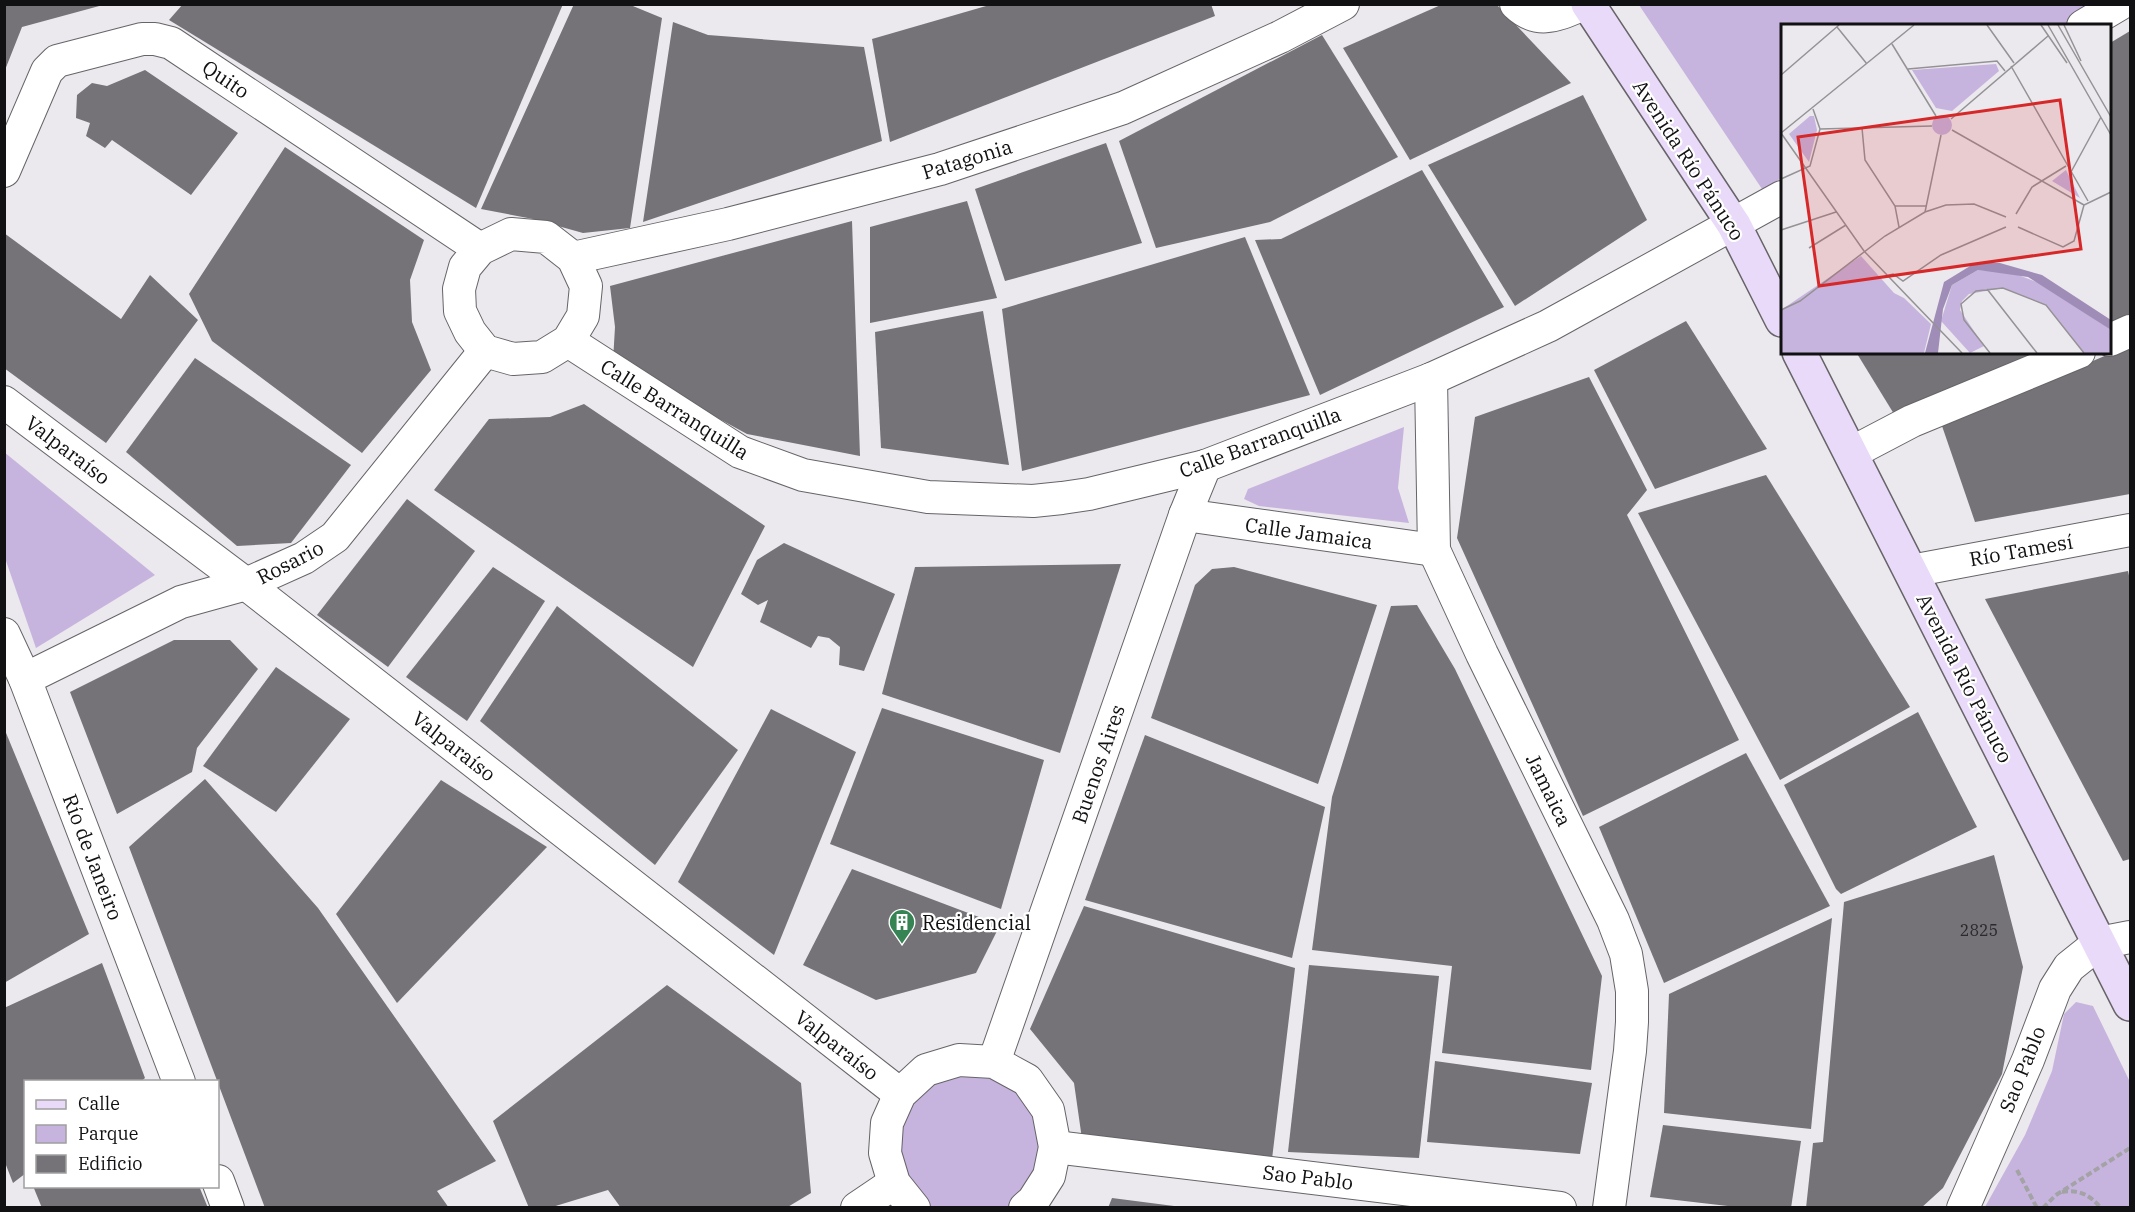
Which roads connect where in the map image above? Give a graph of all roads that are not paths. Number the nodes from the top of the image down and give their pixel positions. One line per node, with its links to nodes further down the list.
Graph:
1 (1342, 4): 10 (street, Patagonia)
2 (1516, 4): 3 (street)
3 (1586, 4): 8 (street, Avenida Río Pánuco)
4 (2120, 4): 5 (street)
5 (2087, 24)
6 (4, 171): 9 (street, Quito)
7 (1781, 198): 8 (street, Calle Barranquilla)
8 (1734, 225): 11 (street, Avenida Río Pánuco); 18 (street, Calle Barranquilla)
9 (480, 249): 10 (street); 15 (street)
10 (573, 258): 14 (street)
11 (1781, 318)
12 (2130, 331): 13 (street)
13 (2111, 339)
14 (568, 341): 15 (street); 21 (street, Calle Barranquilla)
15 (485, 351): 26 (street, Rosario)
16 (1800, 354): 20 (street, Avenida Río Pánuco)
17 (2074, 354): 20 (street)
18 (1431, 380): 21 (street, Calle Barranquilla); 24 (street, Jamaica)
19 (4, 402): 26 (street, Valparaíso)
20 (1851, 453): 25 (street, Avenida Río Pánuco)
21 (1205, 466): 22 (street, Buenos Aires)
22 (1185, 515): 24 (street, Calle Jamaica); 32 (street, Buenos Aires)
23 (2130, 530): 25 (street, Río Tamesí)
24 (1434, 550): 43 (street, Jamaica)
25 (1911, 571): 30 (street, Avenida Río Pánuco)
26 (246, 584): 28 (street, Rosario); 34 (street, Valparaíso)
27 (4, 634): 28 (street, Río de Janeiro)
28 (25, 679): 33 (street, Río de Janeiro)
29 (2130, 937): 30 (street)
30 (2099, 944): 31 (street, Avenida Río Pánuco); 44 (street, Sao Pablo)
31 (2130, 1004)
32 (994, 1062): 34 (street); 35 (street)
33 (178, 1080)
34 (900, 1094): 36 (street)
35 (1055, 1147): 41 (street); 42 (street, Sao Pablo)
36 (894, 1183): 39 (street); 40 (street)
37 (219, 1184): 38 (street)
38 (228, 1208)
39 (857, 1208)
40 (914, 1208)
41 (1025, 1208)
42 (1560, 1208)
43 (1610, 1208)
44 (1964, 1208)

